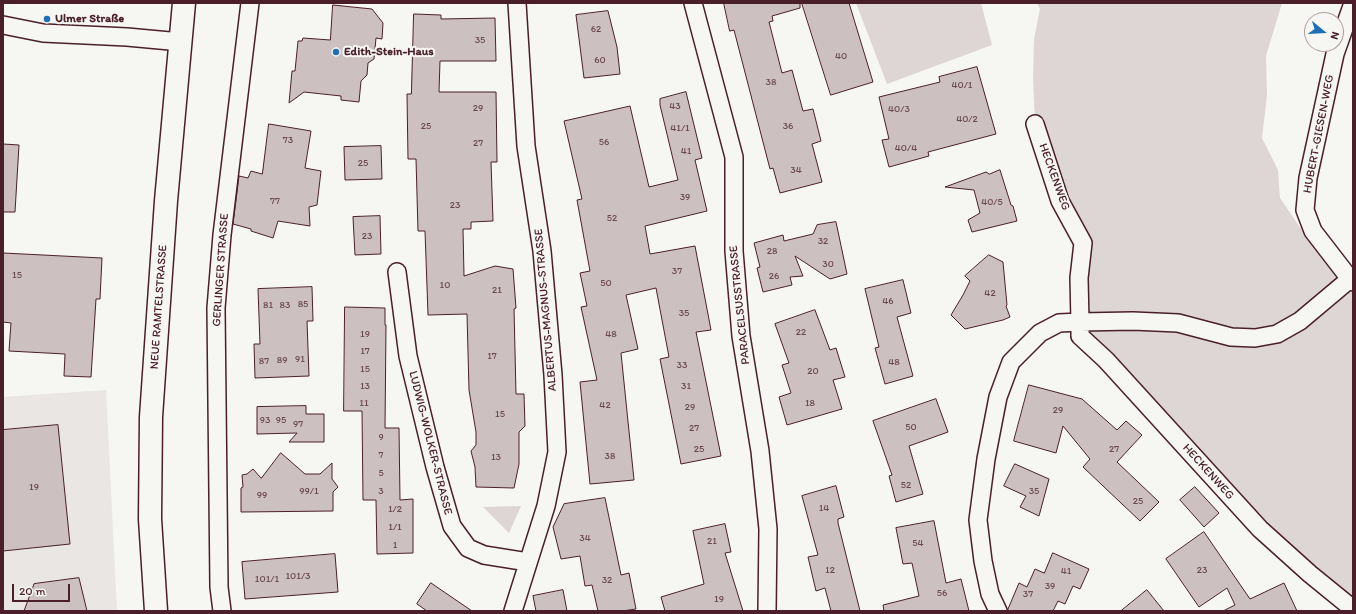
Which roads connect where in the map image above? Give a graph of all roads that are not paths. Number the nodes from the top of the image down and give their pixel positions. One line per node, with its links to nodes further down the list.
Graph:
1 (184, 3): 7 (main road, NEUE RAMTELSTRASSE)
2 (250, 3): 15 (street, GERLINGER STRASSE)
3 (517, 3): 12 (street, ALBERTUS-MAGNUS-STRASSE)
4 (693, 3): 17 (street, PARACELSUSSTRASSE)
5 (1353, 3): 10 (street, HUBERT-GIESEN-WEG)
6 (3, 25): 7 (street)
7 (181, 42): 14 (main road, NEUE RAMTELSTRASSE)
8 (1035, 124): 11 (street, HECKENWEG)
9 (397, 272): 12 (street, LUDWIG-WOLKER-STRASSE)
10 (1352, 280): 11 (street)
11 (1080, 322): 13 (street, HECKENWEG); 18 (street)
12 (528, 562): 16 (street, ALBERTUS-MAGNUS-STRASSE)
13 (1353, 609)
14 (156, 611)
15 (222, 611)
16 (513, 611)
17 (767, 611)
18 (998, 611)

